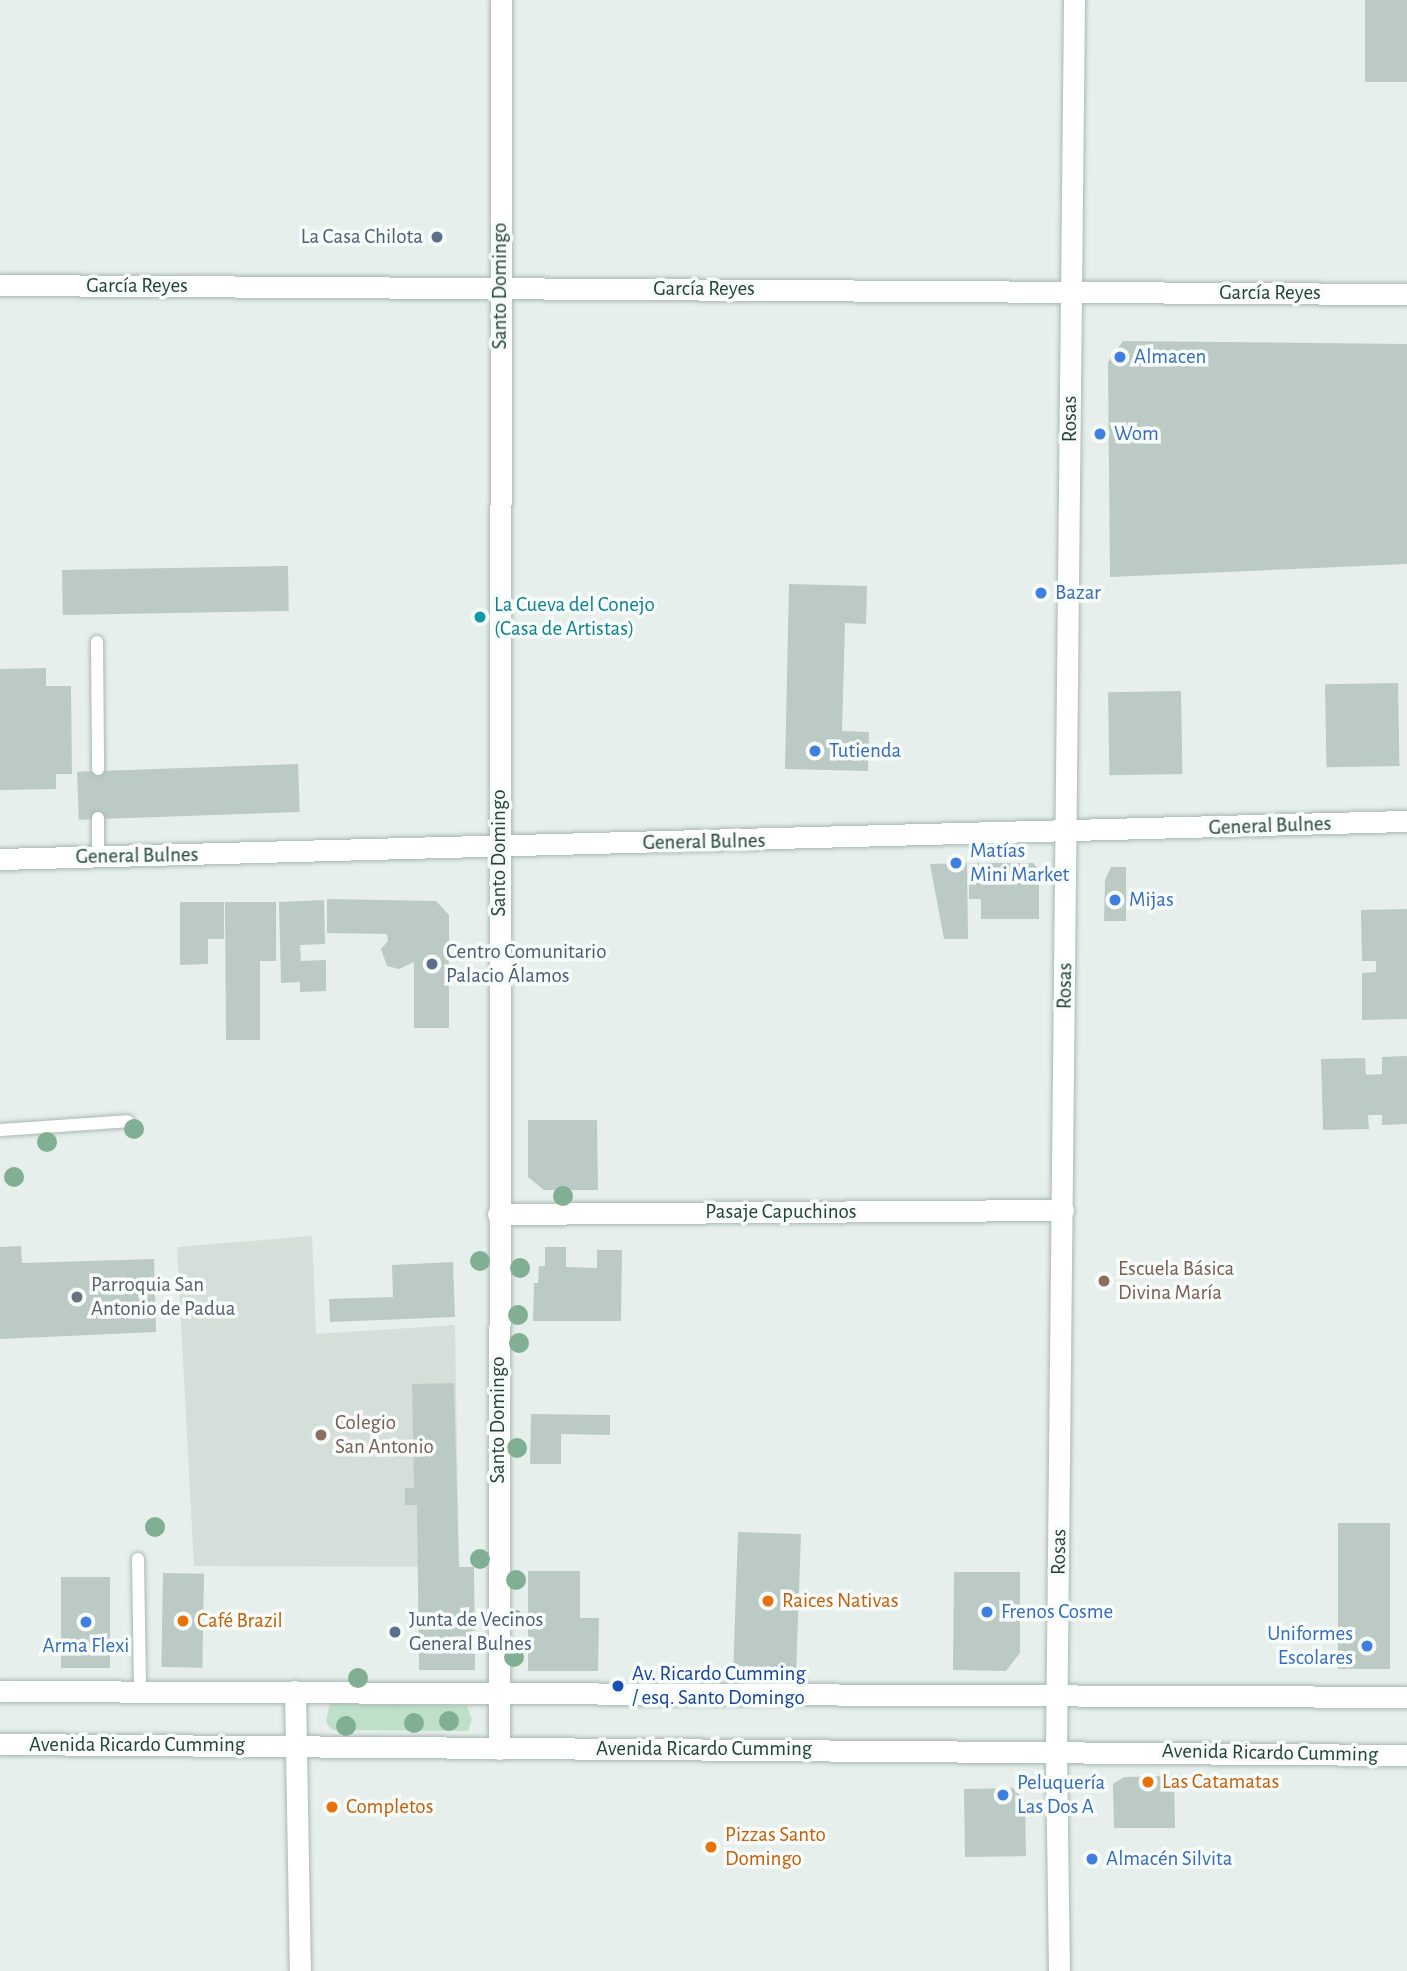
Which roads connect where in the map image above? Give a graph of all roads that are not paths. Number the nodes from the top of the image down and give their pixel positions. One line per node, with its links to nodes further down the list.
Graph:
1 (501, 0): 4 (street, Santo Domingo)
2 (1074, 0): 5 (street, Rosas)
3 (0, 285): 4 (street, García Reyes)
4 (500, 288): 5 (street, García Reyes); 12 (street, Santo Domingo)
5 (1071, 292): 6 (street, García Reyes); 11 (street, Rosas)
6 (1407, 294)
7 (97, 642): 8 (lane)
8 (98, 769)
9 (98, 818): 13 (lane)
10 (1407, 821): 11 (street, General Bulnes)
11 (1067, 833): 12 (street, General Bulnes); 17 (street, Rosas)
12 (499, 847): 13 (street, General Bulnes); 18 (street, Santo Domingo)
13 (98, 857): 14 (street, General Bulnes)
14 (0, 859)
15 (128, 1121): 16 (lane)
16 (0, 1130)
17 (1063, 1210): 18 (street, Pasaje Capuchinos); 23 (street, Rosas)
18 (498, 1214): 24 (street, Santo Domingo)
19 (138, 1559): 21 (lane)
20 (0, 1690): 21 (street)
21 (140, 1691): 22 (street)
22 (295, 1691): 24 (street); 27 (street)
23 (1058, 1693): 24 (street); 25 (street); 29 (street, Rosas)
24 (499, 1694): 28 (street, Santo Domingo)
25 (1407, 1697)
26 (0, 1744): 27 (street, Avenida Ricardo Cumming)
27 (294, 1746): 28 (street, Avenida Ricardo Cumming); 31 (street)
28 (499, 1749): 29 (street, Avenida Ricardo Cumming)
29 (1056, 1750): 30 (street, Avenida Ricardo Cumming); 32 (street, Rosas)
30 (1407, 1755)
31 (300, 1971)
32 (1059, 1971)

